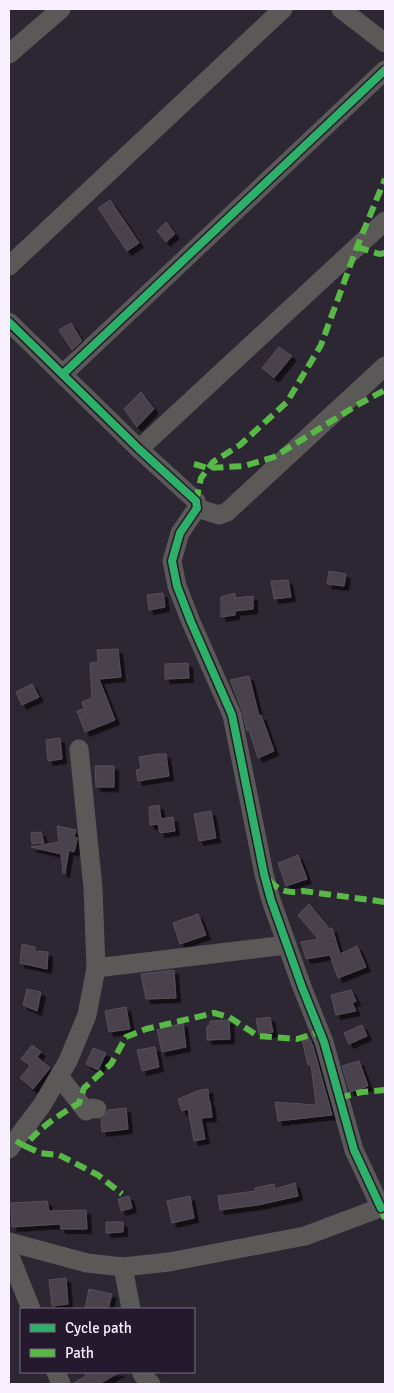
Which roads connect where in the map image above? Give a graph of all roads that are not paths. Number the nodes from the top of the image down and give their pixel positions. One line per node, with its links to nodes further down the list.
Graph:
1 (60, 9): 5 (street)
2 (283, 9): 8 (street)
3 (341, 9): 4 (street)
4 (385, 43)
5 (9, 54)
6 (385, 70): 11 (street)
7 (385, 221): 12 (street)
8 (9, 266)
9 (9, 322): 11 (street)
10 (385, 366): 13 (street)
11 (63, 374): 12 (street)
12 (139, 449): 13 (street)
13 (197, 508): 15 (street)
14 (79, 749): 16 (street)
15 (286, 944): 16 (street); 20 (street)
16 (96, 968): 17 (street)
17 (59, 1076): 18 (street); 19 (street)
18 (97, 1110)
19 (9, 1149)
20 (383, 1207): 23 (street)
21 (9, 1242): 23 (street)
22 (9, 1254): 24 (street)
23 (123, 1267): 25 (street)
24 (31, 1308)
25 (130, 1308)

